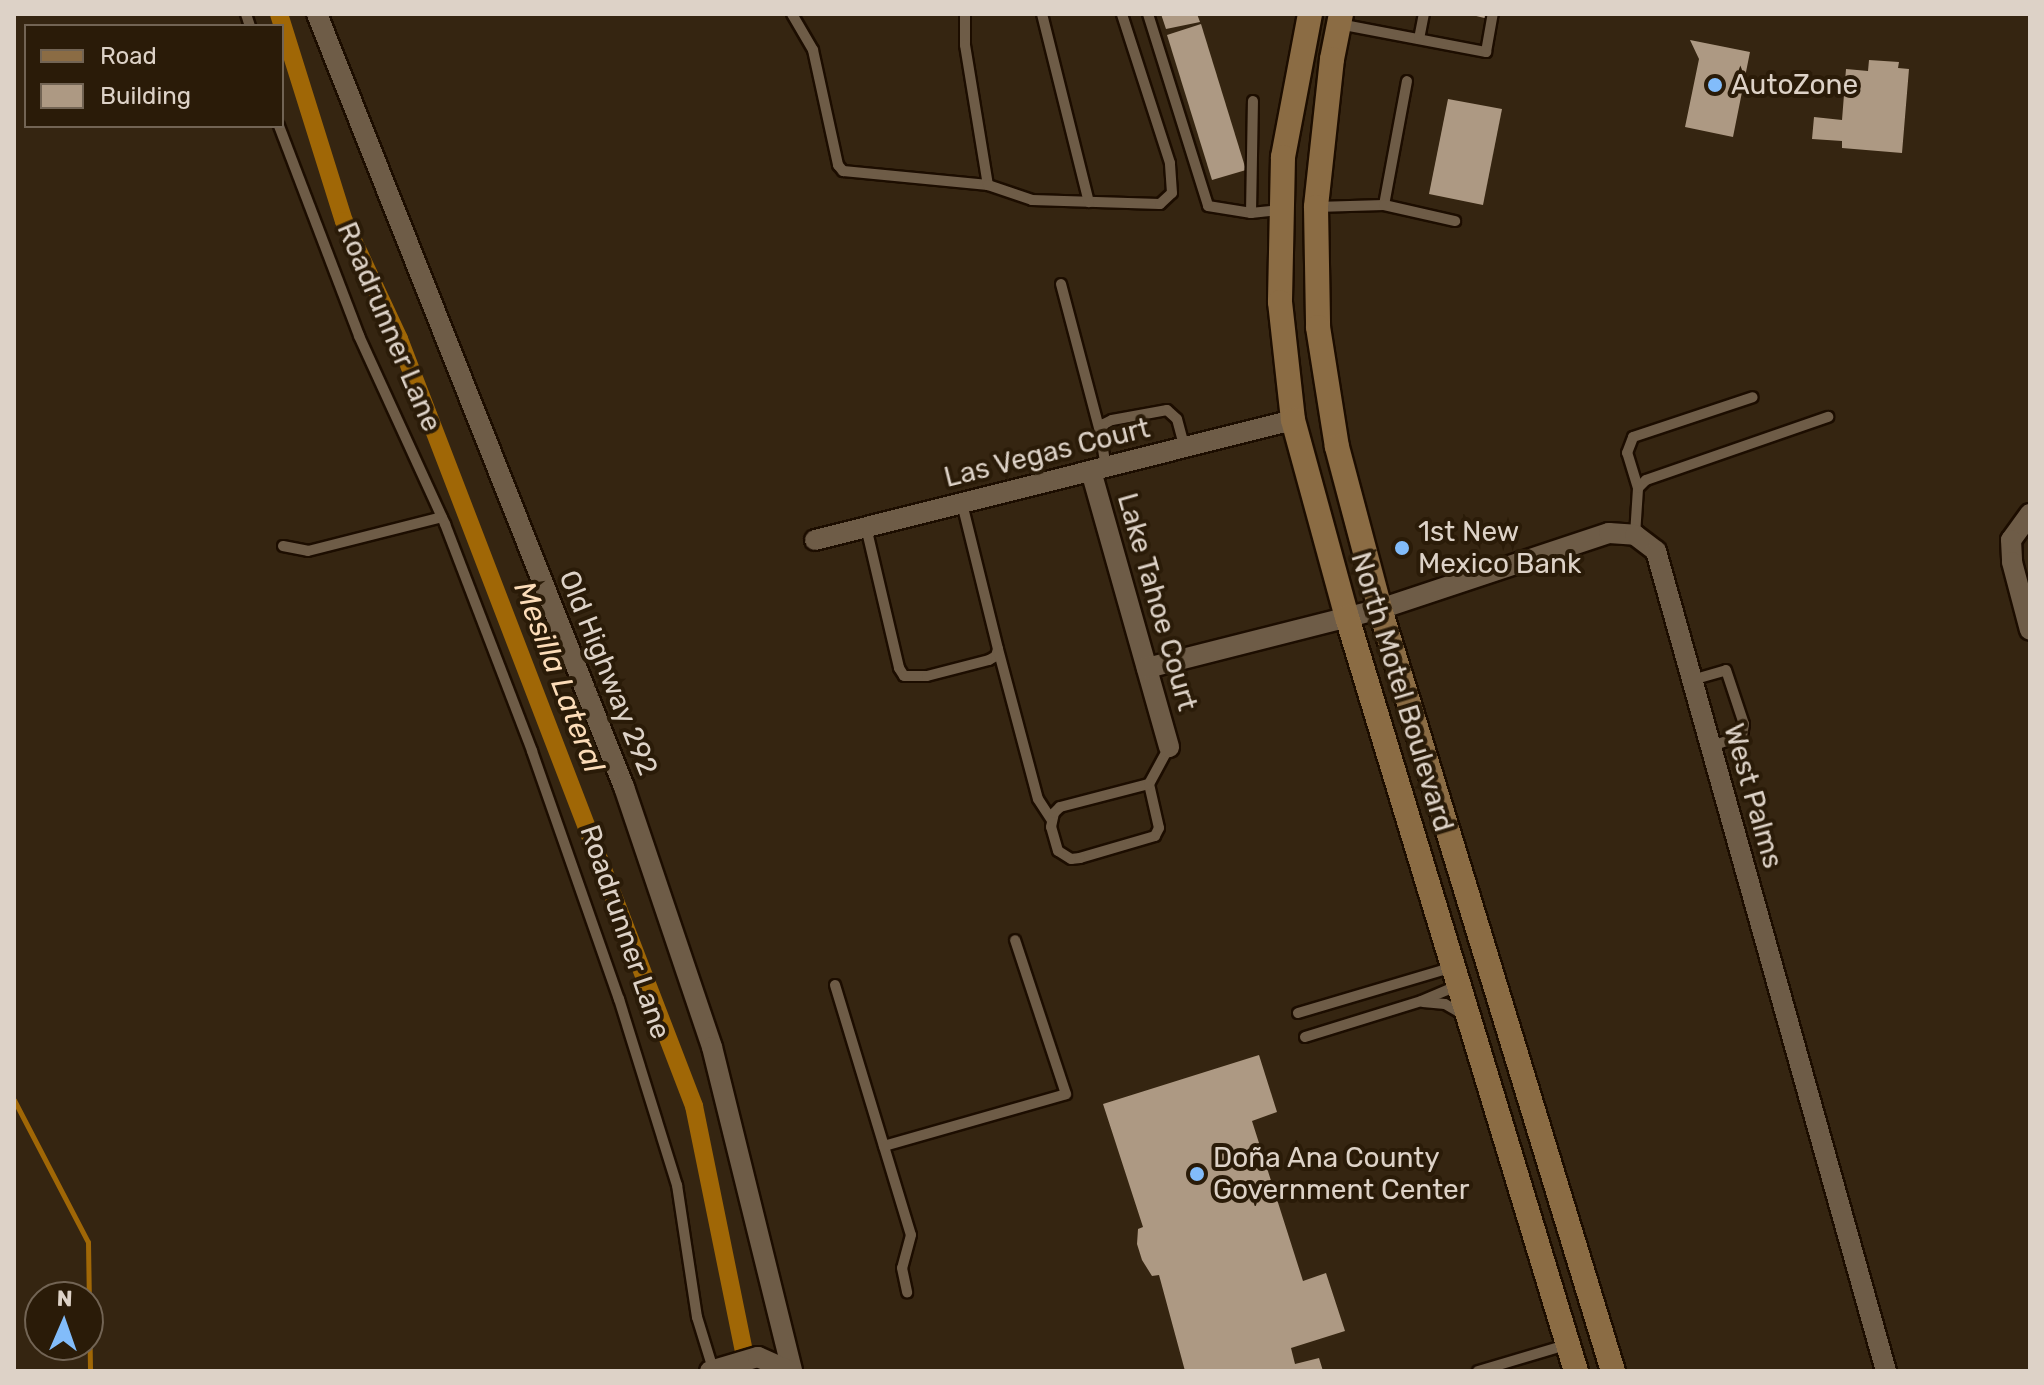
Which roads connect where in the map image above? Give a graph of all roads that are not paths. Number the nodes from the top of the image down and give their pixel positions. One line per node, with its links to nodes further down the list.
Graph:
1 (317, 14): 62 (street, Old Highway 292)
2 (792, 14): 15 (lane)
3 (965, 14): 15 (lane)
4 (1042, 14): 16 (lane)
5 (1122, 14): 16 (lane)
6 (1148, 14): 20 (lane)
7 (1310, 14): 19 (main road, North Motel Boulevard)
8 (1424, 14): 11 (lane)
9 (1493, 14): 11 (lane)
10 (1340, 19): 11 (lane); 18 (main road, North Motel Boulevard)
11 (1419, 39)
12 (1407, 81): 17 (lane)
13 (1253, 101): 20 (lane)
14 (280, 128): 32 (lane, Roadrunner Lane)
15 (988, 185): 16 (lane)
16 (1089, 202)
17 (1384, 205): 18 (lane); 21 (lane)
18 (1316, 207): 19 (main road); 37 (main road, North Motel Boulevard)
19 (1281, 210): 20 (lane); 25 (main road, North Motel Boulevard)
20 (1251, 213)
21 (1455, 221)
22 (1061, 284): 26 (lane)
23 (1753, 397): 29 (lane)
24 (1828, 417): 29 (lane)
25 (1293, 420): 27 (street, Las Vegas Court); 38 (main road, North Motel Boulevard)
26 (1100, 432): 27 (lane); 28 (lane)
27 (1185, 448): 28 (street, Las Vegas Court)
28 (1098, 469): 30 (street, Las Vegas Court); 41 (street, Lake Tahoe Court)
29 (1638, 488): 34 (lane)
30 (962, 503): 33 (street, Las Vegas Court); 40 (lane)
31 (2030, 514): 39 (street)
32 (442, 517): 36 (lane); 60 (lane, Roadrunner Lane)
33 (866, 527): 35 (street, Las Vegas Court); 40 (lane)
34 (1635, 535): 37 (street); 42 (street, West Palms)
35 (815, 540)
36 (283, 546)
37 (1380, 609): 38 (street); 48 (main road, North Motel Boulevard)
38 (1347, 617): 41 (street); 49 (main road, North Motel Boulevard)
39 (2030, 630)
40 (998, 649): 46 (lane)
41 (1147, 668): 44 (street, Lake Tahoe Court)
42 (1692, 680): 43 (street, West Palms); 43 (lane)
43 (1711, 746): 64 (street, West Palms)
44 (1169, 747): 45 (lane)
45 (1149, 784): 46 (lane); 46 (lane)
46 (1051, 819)
47 (1015, 940): 55 (lane)
48 (1490, 967): 49 (main road); 57 (main road, North Motel Boulevard)
49 (1456, 976): 51 (lane); 52 (lane); 53 (main road, North Motel Boulevard)
50 (835, 985): 55 (lane)
51 (1421, 1001): 53 (lane); 54 (lane)
52 (1298, 1013)
53 (1469, 1021): 58 (main road, North Motel Boulevard)
54 (1305, 1037)
55 (884, 1146): 56 (lane)
56 (907, 1292)
57 (1602, 1335): 58 (main road); 59 (main road, North Motel Boulevard)
58 (1568, 1345): 61 (main road, North Motel Boulevard); 63 (lane)
59 (1611, 1366): 61 (main road)
60 (716, 1369): 62 (street, Roadrunner Lane)
61 (1574, 1370)
62 (791, 1371)
63 (1478, 1371)
64 (1886, 1371)

